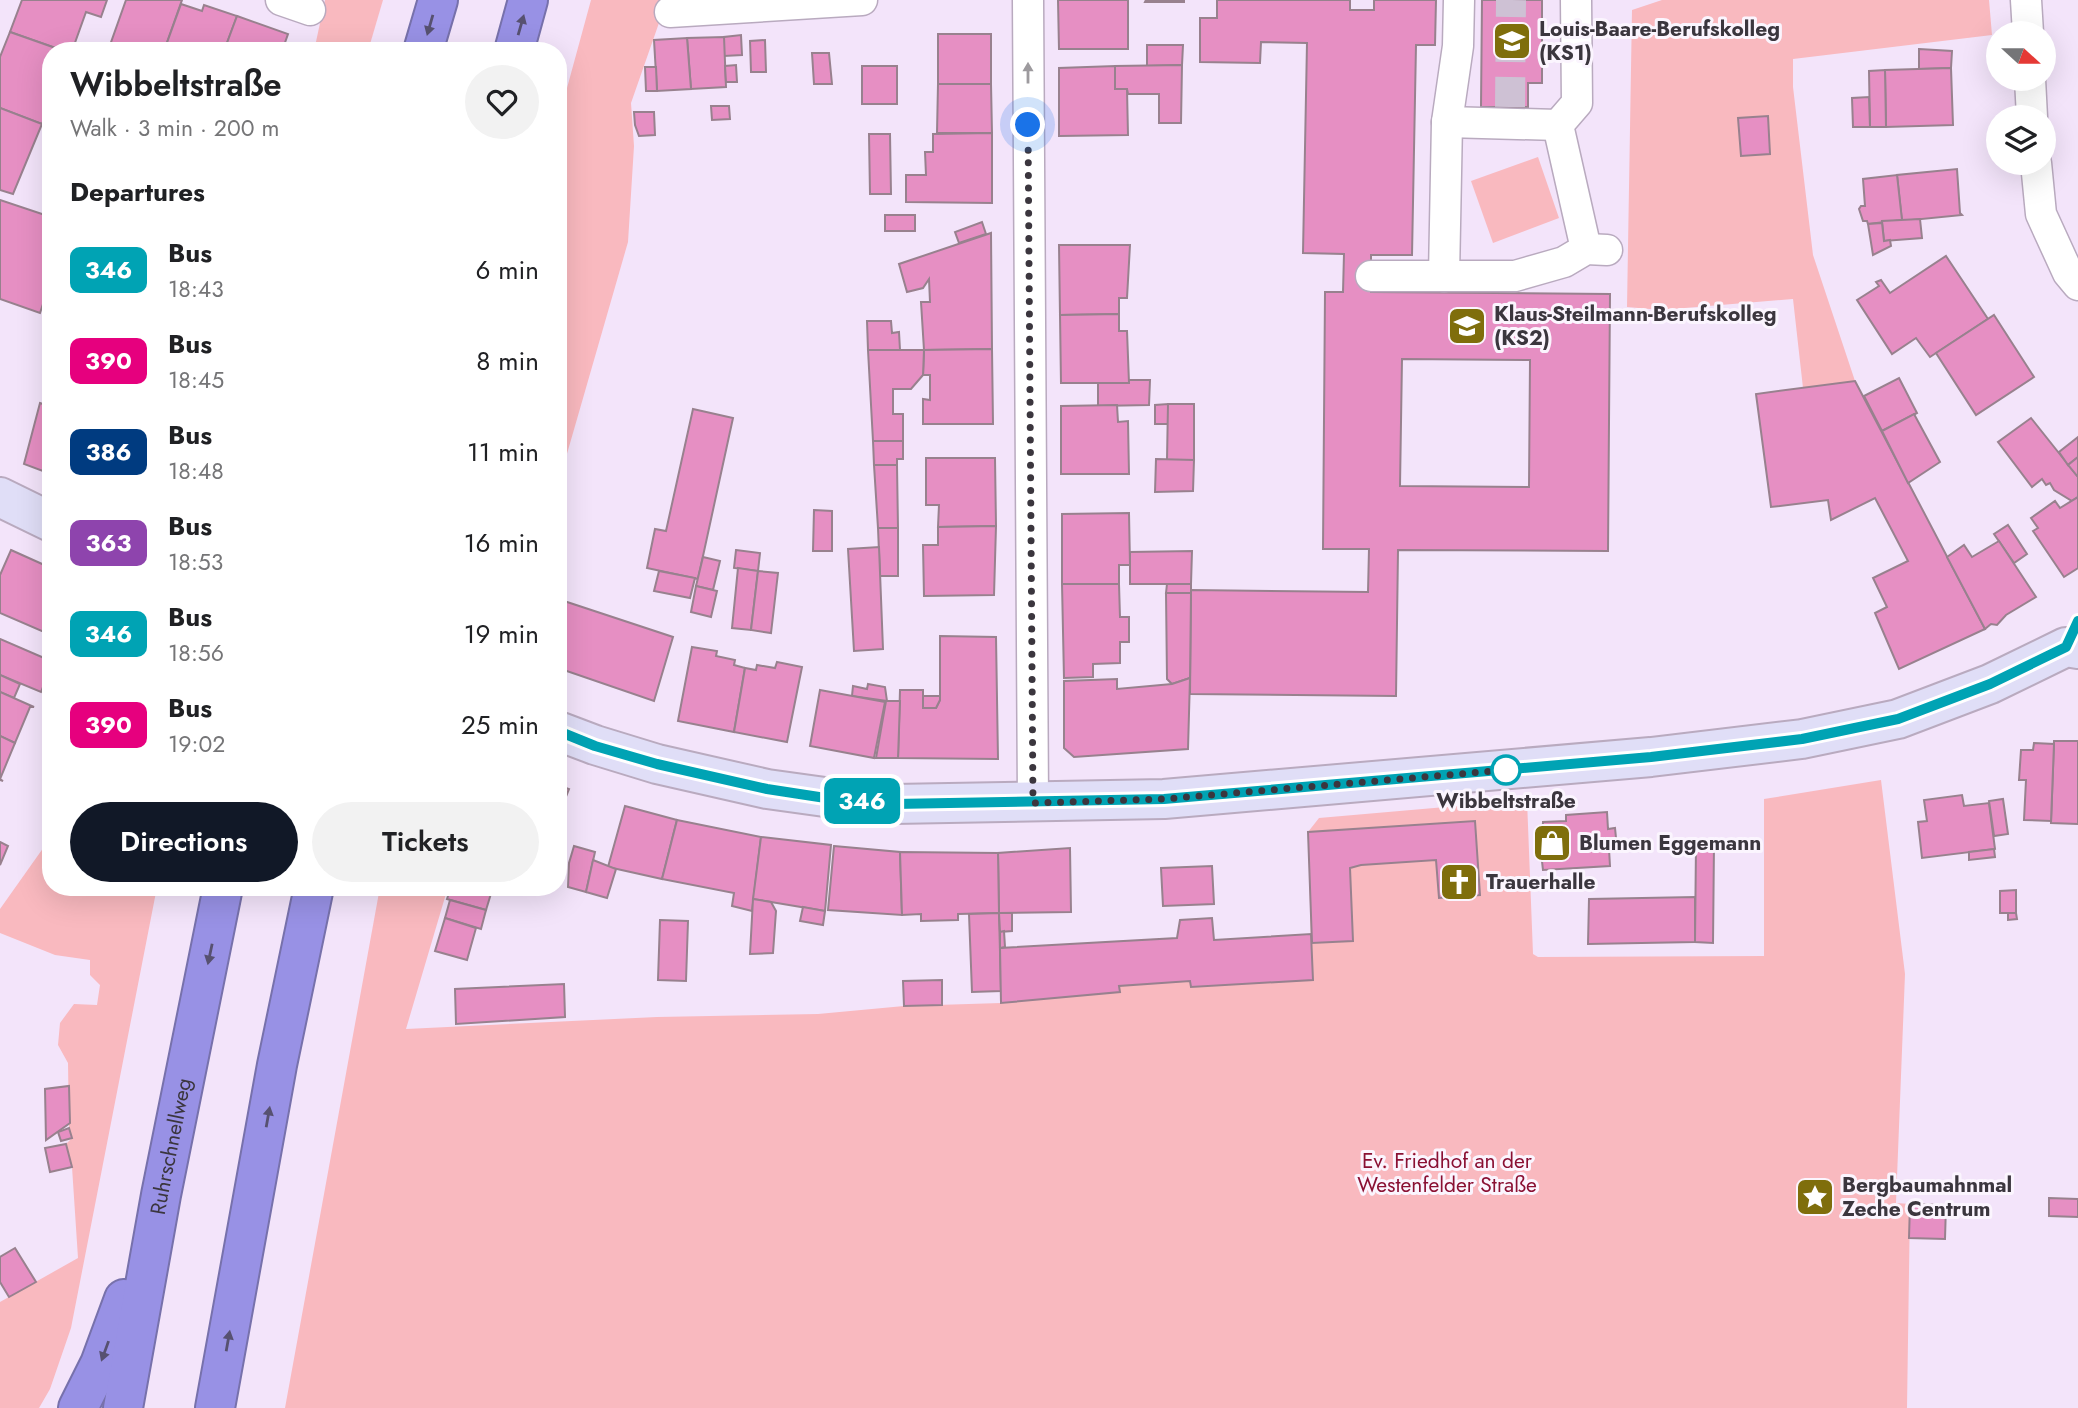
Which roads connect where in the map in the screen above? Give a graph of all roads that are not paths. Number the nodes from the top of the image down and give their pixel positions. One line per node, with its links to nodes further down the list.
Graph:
1 (281, 0): 9 (street)
2 (438, 0): 12 (highway, one-way to 12)
3 (528, 0): 13 (highway, one-way to 3)
4 (862, 0): 10 (street)
5 (1028, 0): 24 (street, one-way to 5)
6 (1459, 0): 14 (street)
7 (1576, 0): 15 (street)
8 (2026, 0): 11 (street)
9 (310, 10)
10 (670, 12)
11 (2027, 21)
12 (426, 42)
13 (516, 42)
14 (1447, 122): 15 (street); 18 (street)
15 (1558, 125): 18 (street)
16 (2037, 175): 19 (street)
17 (1371, 276): 18 (street)
18 (1444, 276)
19 (2078, 285)
20 (2, 505): 21 (street)
21 (42, 519)
22 (2074, 639): 24 (street)
23 (567, 735): 24 (street)
24 (1033, 803)
25 (221, 896): 27 (highway, Ruhrschnellweg, one-way to 27)
26 (312, 896): 30 (highway, one-way to 26)
27 (160, 1195): 28 (highway, one-way to 28); 29 (highway, Ruhrschnellweg)
28 (78, 1408)
29 (123, 1408)
30 (215, 1408)

